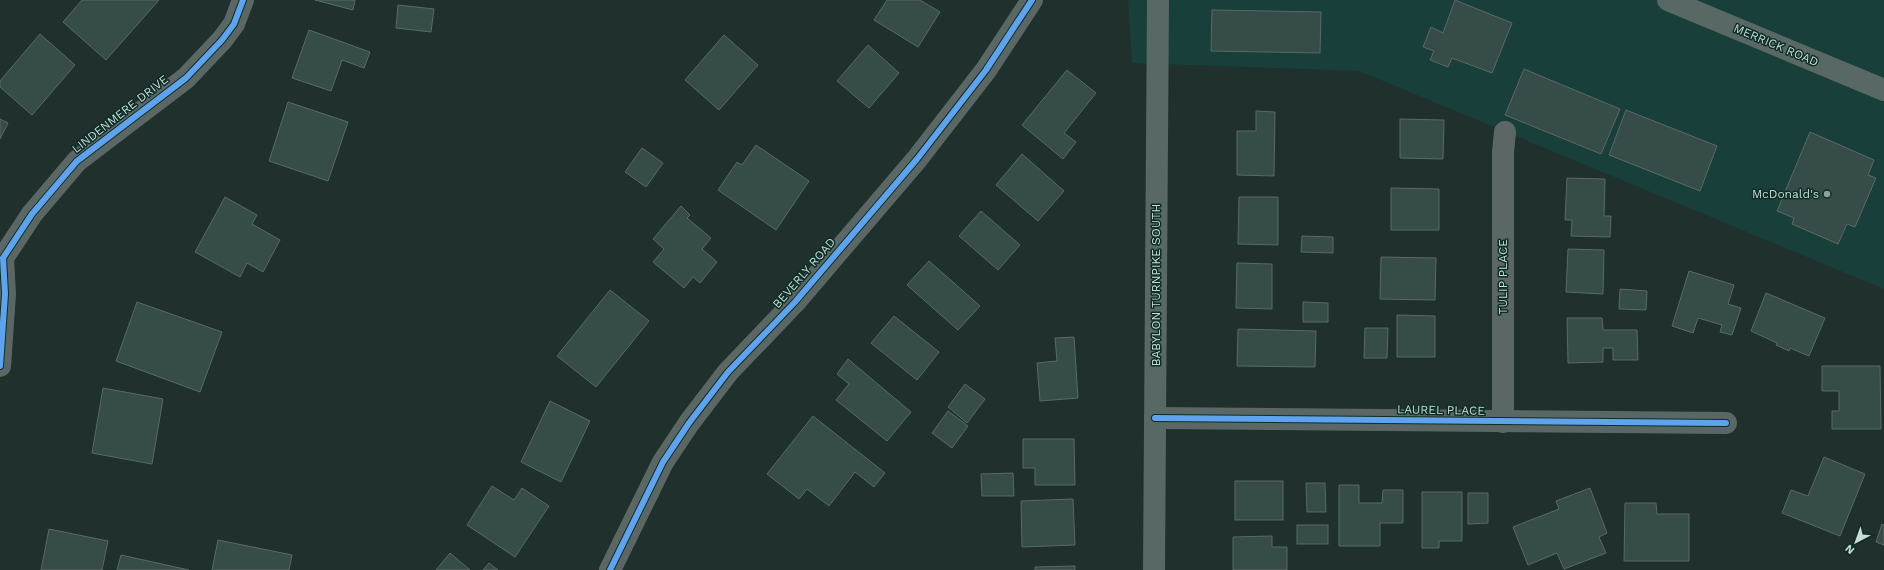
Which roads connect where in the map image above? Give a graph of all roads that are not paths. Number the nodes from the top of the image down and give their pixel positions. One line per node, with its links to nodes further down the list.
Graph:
1 (243, 0): 7 (street, LINDENMERE DRIVE)
2 (1032, 0): 12 (street, BEVERLY ROAD)
3 (1158, 0): 9 (main road, BABYLON TURNPIKE SOUTH)
4 (1668, 0): 5 (main road, MERRICK ROAD)
5 (1884, 90)
6 (1505, 132): 10 (street, TULIP PLACE)
7 (2, 257): 8 (street, LINDENMERE DRIVE)
8 (0, 366)
9 (1155, 418): 10 (street, LAUREL PLACE); 13 (main road, BABYLON TURNPIKE SOUTH)
10 (1503, 422): 11 (street, LAUREL PLACE)
11 (1726, 423)
12 (610, 570)
13 (1154, 570)

